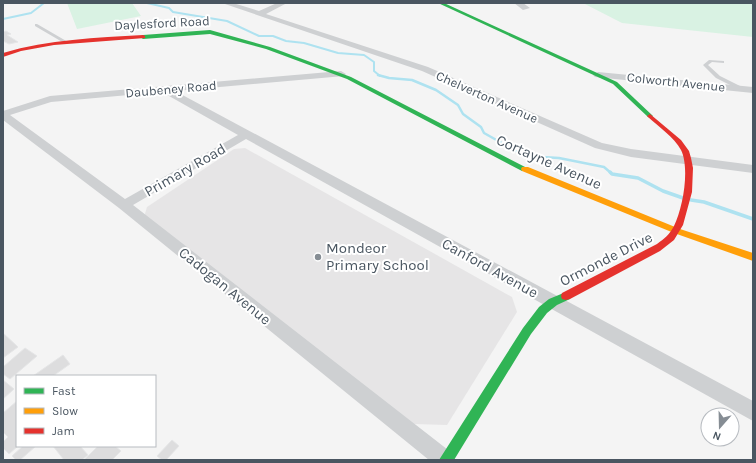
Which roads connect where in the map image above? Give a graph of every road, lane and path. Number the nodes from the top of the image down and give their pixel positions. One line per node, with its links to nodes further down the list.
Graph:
1 (226, 3): 6 (street, Chelverton Avenue)
2 (283, 3): 6 (street)
3 (440, 3): 12 (street, Ormonde Drive)
4 (518, 3): 5 (street)
5 (526, 8)
6 (259, 14): 18 (street, Chelverton Avenue)
7 (36, 25): 8 (lane)
8 (66, 42): 9 (street, Daylesford Road); 11 (street, Daylesford Road)
9 (3, 55)
10 (722, 62): 13 (lane)
11 (341, 74): 14 (street, Daubeney Road); 21 (street, Cortayne Avenue)
12 (598, 75): 13 (street, Colworth Avenue); 18 (street, Ormonde Drive)
13 (742, 89): 15 (street, Colworth Avenue)
14 (165, 90): 16 (street, Daubeney Road); 17 (street, Canford Avenue)
15 (753, 90)
16 (3, 114): 20 (street, Cadogan Avenue)
17 (245, 135): 20 (street, Primary Road); 23 (street, Canford Avenue)
18 (688, 161): 19 (street, Chelverton Avenue); 21 (street, Ormonde Drive)
19 (753, 170)
20 (124, 205): 25 (street, Cadogan Avenue)
21 (677, 231): 22 (street, Cortayne Avenue); 23 (street, Ormonde Drive)
22 (753, 257)
23 (553, 302): 24 (street, Canford Avenue); 25 (street, Ormonde Drive)
24 (753, 411)
25 (446, 460)

